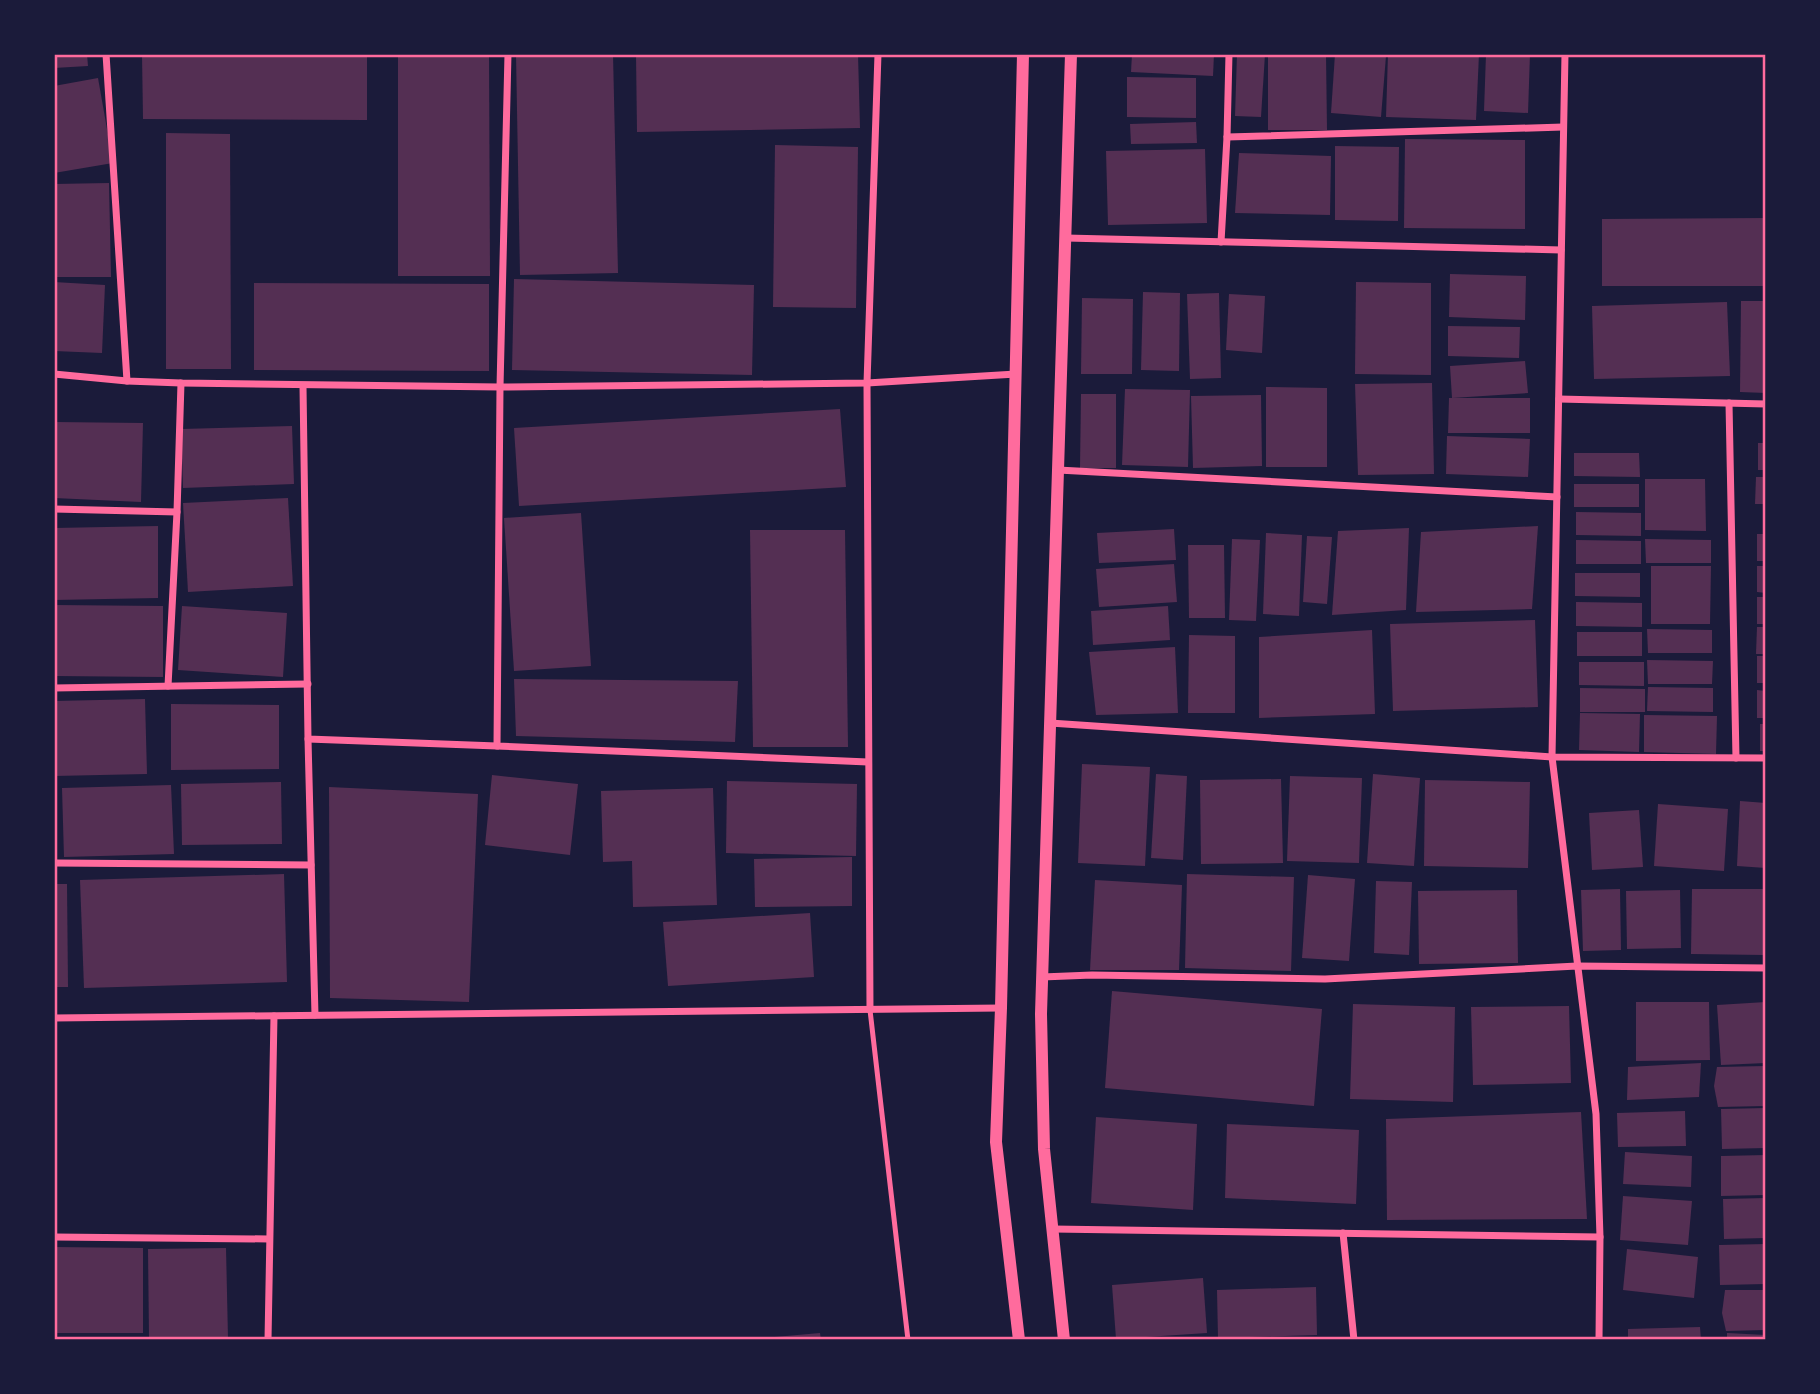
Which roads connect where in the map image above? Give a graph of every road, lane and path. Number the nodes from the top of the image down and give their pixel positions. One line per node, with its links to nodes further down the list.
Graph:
1 (106, 54): 15 (street)
2 (508, 54): 19 (street)
3 (878, 54): 17 (street)
4 (1023, 54): 14 (street)
5 (1071, 54): 10 (street)
6 (1229, 54): 9 (street)
7 (1565, 54): 8 (street)
8 (1563, 127): 9 (street); 12 (street)
9 (1227, 137): 11 (street)
10 (1066, 238): 11 (street); 23 (street)
11 (1222, 242): 12 (street)
12 (1562, 250): 20 (street)
13 (54, 374): 15 (street)
14 (1016, 374): 17 (street); 42 (street)
15 (127, 381): 16 (street)
16 (181, 383): 18 (street); 26 (street)
17 (867, 383): 19 (street); 36 (street)
18 (303, 386): 19 (street); 27 (street)
19 (500, 387): 32 (street)
20 (1559, 399): 21 (street); 24 (street)
21 (1729, 403): 22 (street); 34 (street)
22 (1766, 404)
23 (1058, 470): 24 (street); 30 (street)
24 (1557, 497): 33 (street)
25 (54, 509): 26 (street)
26 (177, 512): 28 (street)
27 (308, 684): 28 (street); 31 (street)
28 (168, 686): 29 (street)
29 (54, 688)
30 (1050, 723): 33 (street); 41 (street)
31 (308, 739): 32 (street); 38 (street)
32 (497, 746): 36 (street)
33 (1552, 757): 34 (street); 39 (street)
34 (1736, 758): 35 (street)
35 (1766, 758)
36 (868, 762): 43 (street)
37 (54, 863): 38 (street)
38 (311, 865): 44 (street)
39 (1577, 966): 40 (street); 41 (street); 50 (street)
40 (1766, 968)
41 (1042, 977): 47 (street)
42 (1001, 1008): 43 (street); 54 (street)
43 (870, 1010): 44 (street); 53 (lane)
44 (315, 1015): 45 (street)
45 (274, 1016): 46 (street); 51 (street)
46 (54, 1018)
47 (1053, 1229): 48 (street); 55 (street)
48 (1343, 1233): 50 (street); 56 (street)
49 (54, 1237): 51 (street)
50 (1600, 1237): 57 (street)
51 (270, 1240): 52 (street)
52 (268, 1340)
53 (908, 1340)
54 (1019, 1340)
55 (1065, 1340)
56 (1354, 1340)
57 (1599, 1340)

